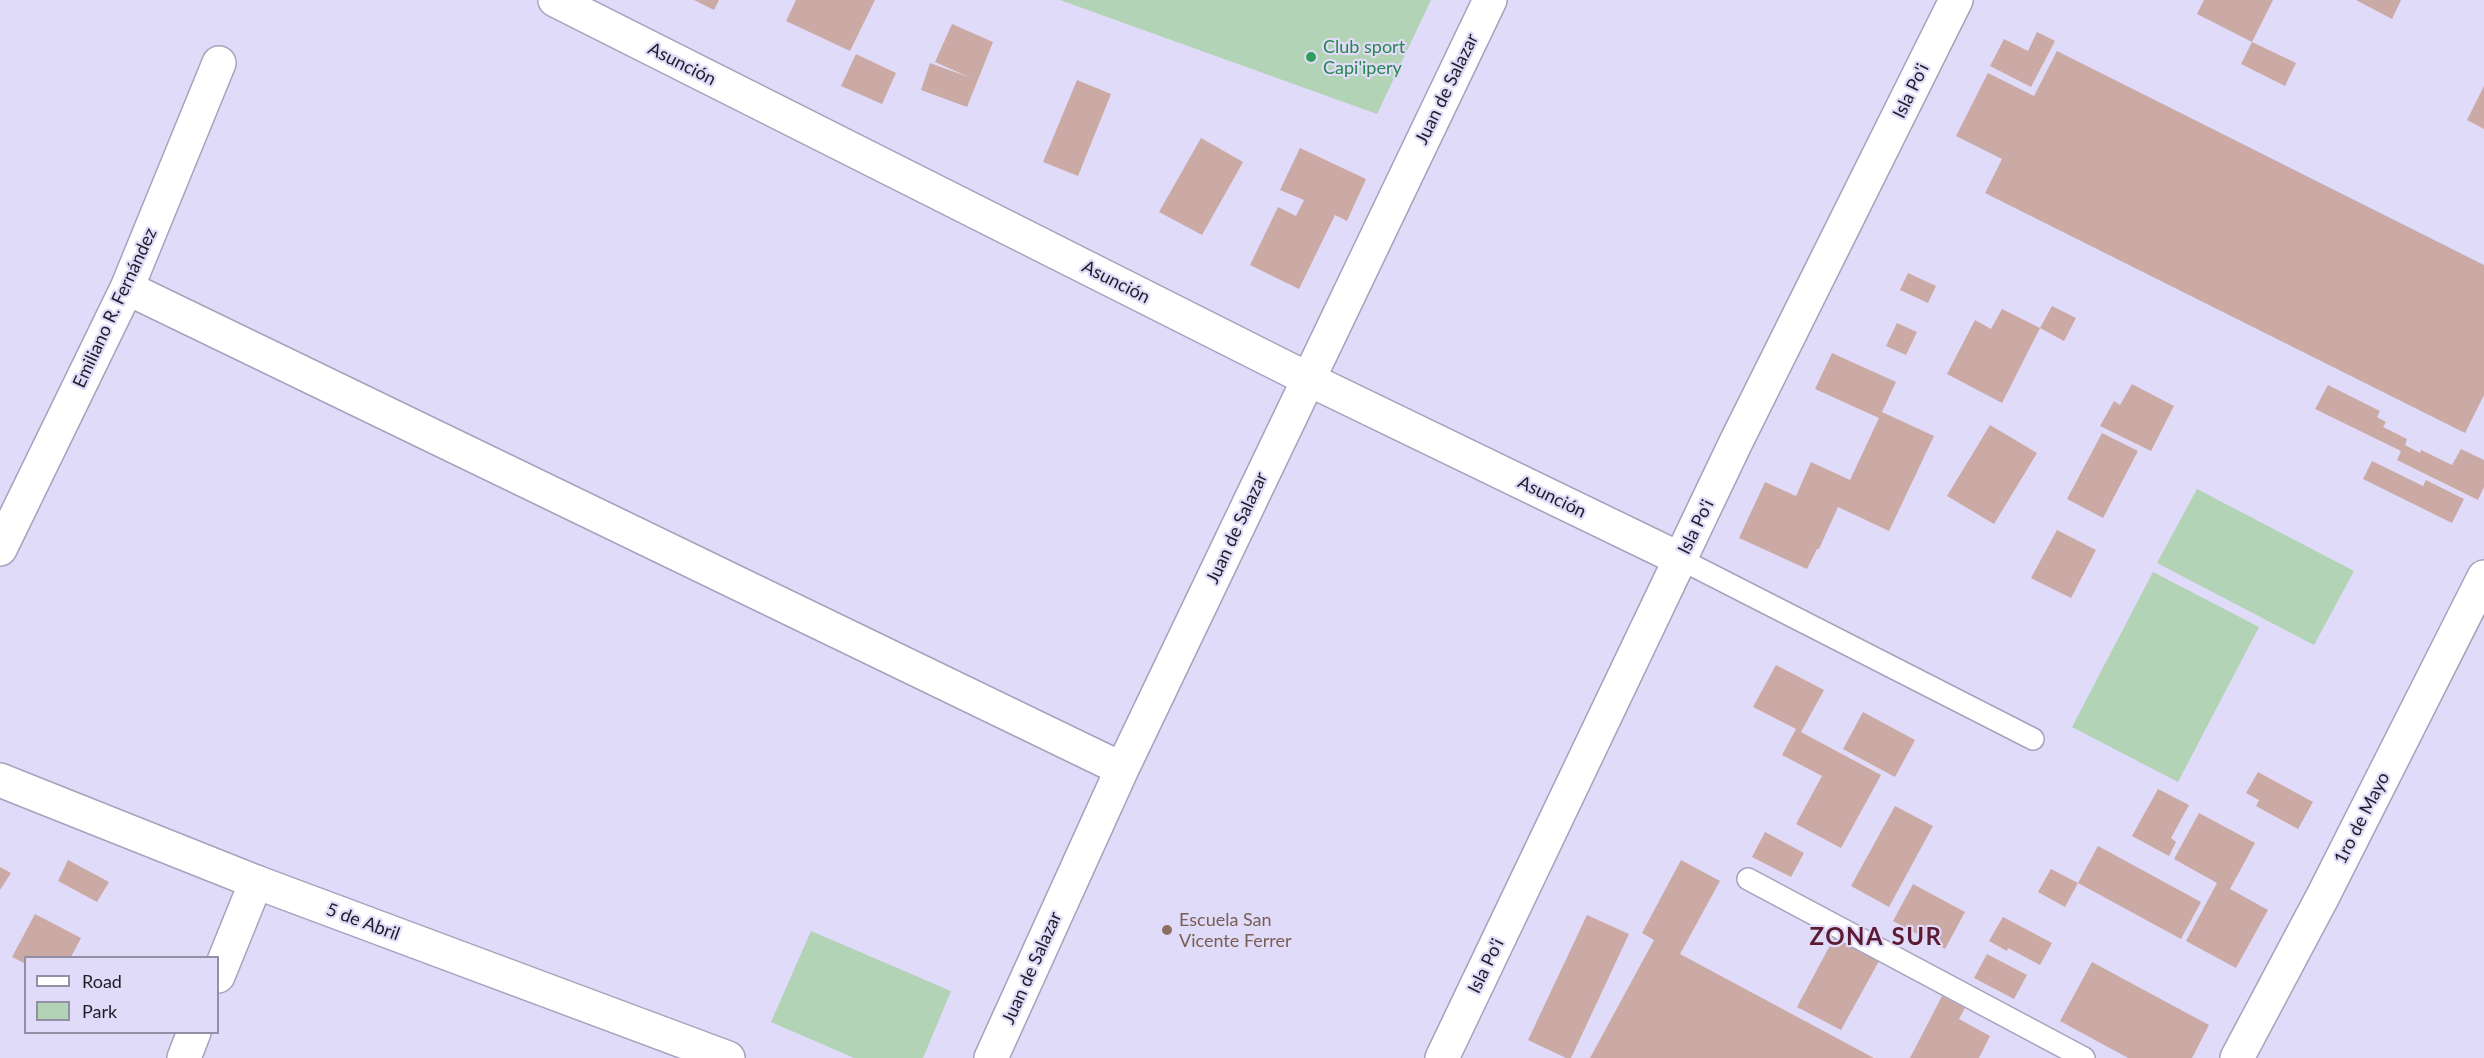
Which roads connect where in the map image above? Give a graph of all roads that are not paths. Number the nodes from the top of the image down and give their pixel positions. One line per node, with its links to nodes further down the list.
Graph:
1 (555, 0): 6 (street, Asunción)
2 (1490, 0): 6 (street, Juan de Salazar)
3 (1956, 0): 8 (street, Isla Po'i)
4 (219, 63): 5 (street, Emiliano R. Fernández)
5 (127, 288): 7 (street, Emiliano R. Fernández); 11 (street)
6 (1308, 379): 8 (street, Asunción); 11 (street, Juan de Salazar)
7 (0, 549)
8 (1680, 559): 10 (lane); 20 (street, Isla Po'i)
9 (2484, 577): 22 (street, 1ro de Mayo)
10 (2034, 739)
11 (1122, 770): 19 (street, Juan de Salazar)
12 (0, 780): 14 (street, 5 de Abril)
13 (1748, 879): 21 (lane)
14 (256, 882): 15 (street); 18 (street, 5 de Abril)
15 (219, 974)
16 (193, 1034): 17 (street)
17 (184, 1058)
18 (728, 1058)
19 (991, 1058)
20 (1442, 1058)
21 (2084, 1058)
22 (2237, 1058)

